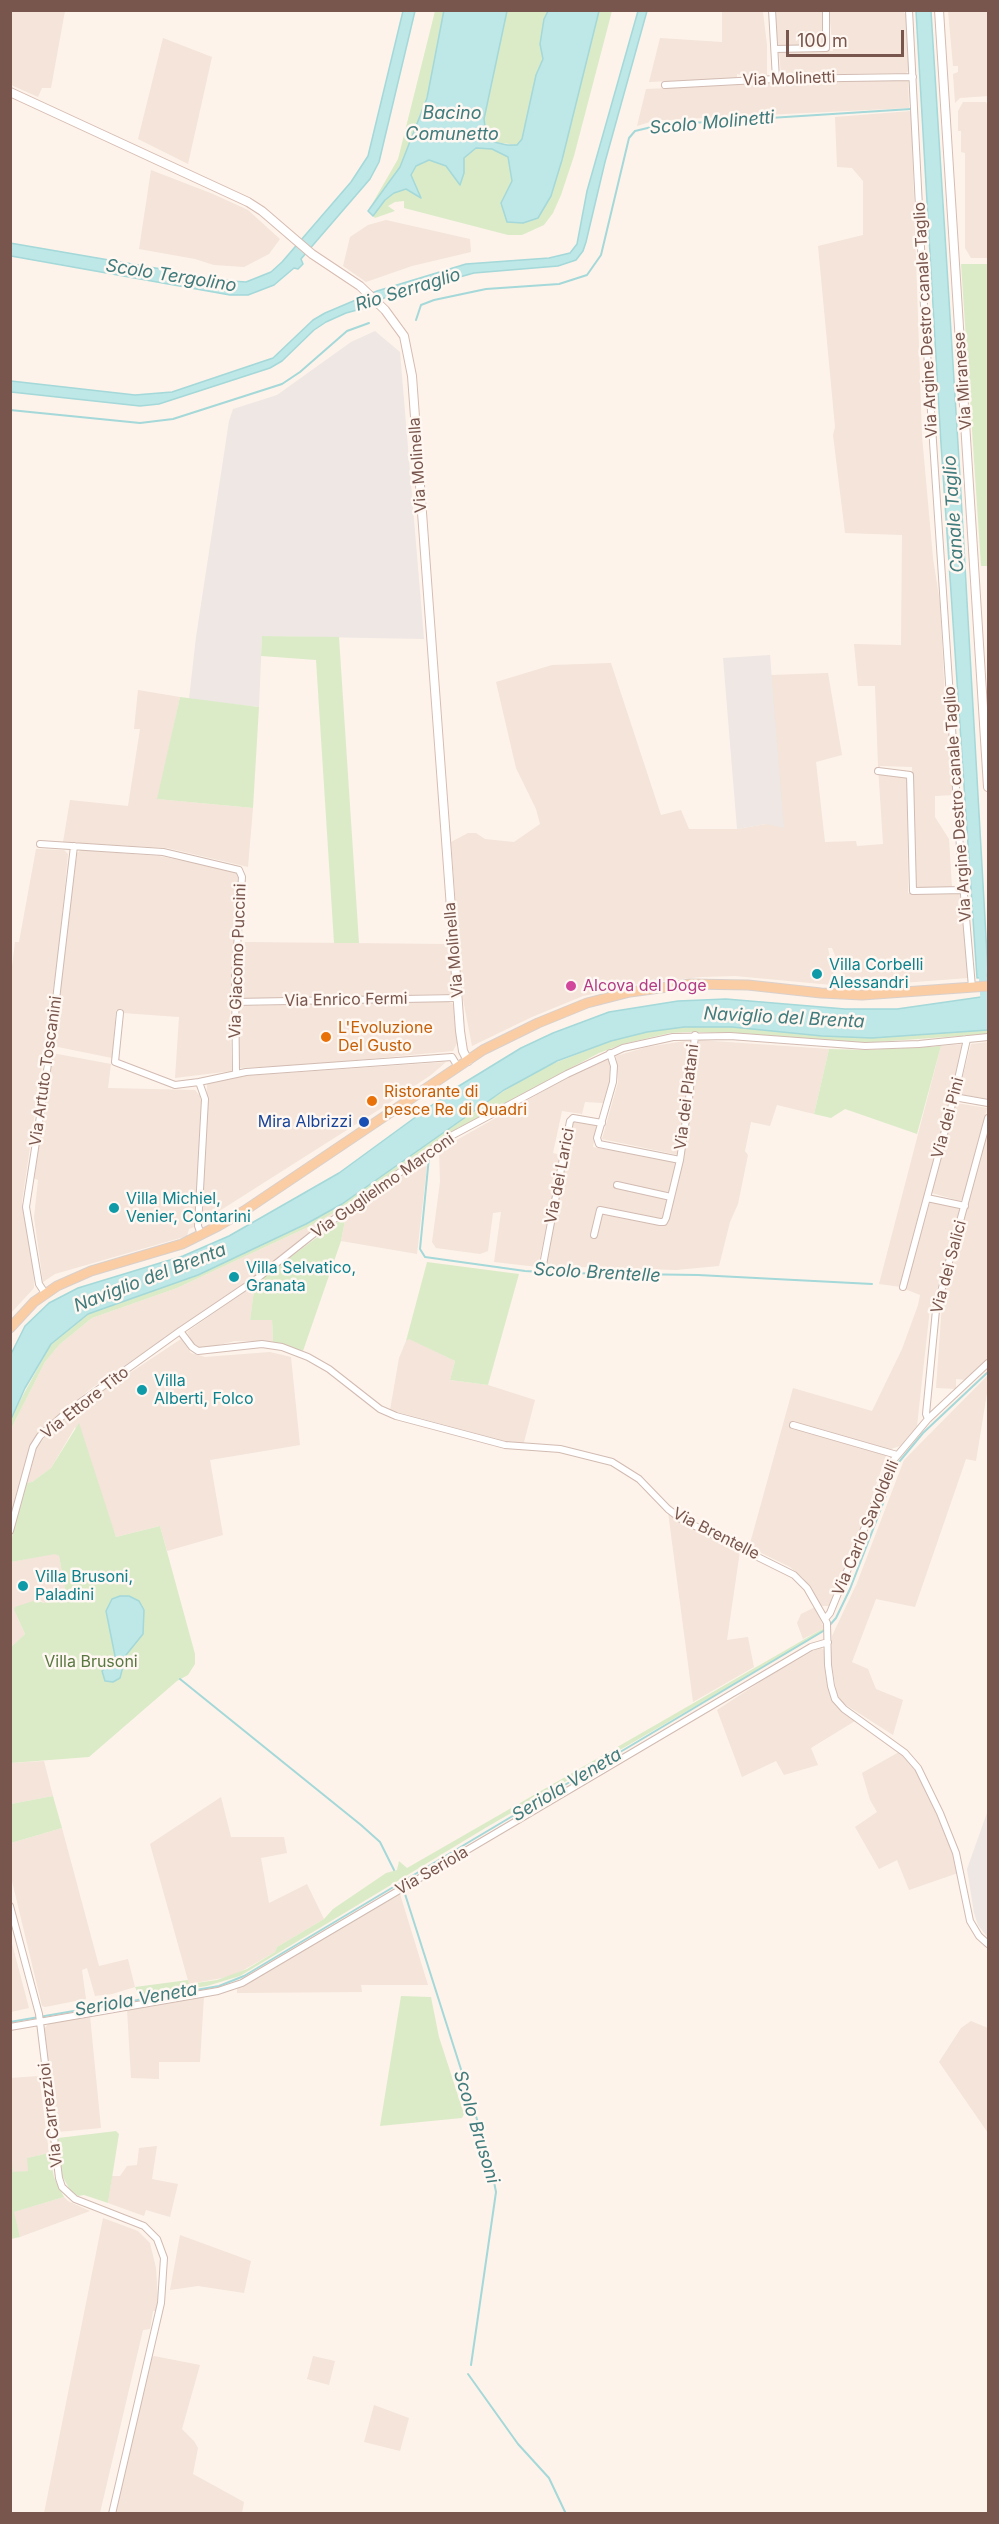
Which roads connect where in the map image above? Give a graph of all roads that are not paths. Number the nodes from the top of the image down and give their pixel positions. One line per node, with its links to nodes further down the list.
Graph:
1 (772, 10): 5 (street)
2 (826, 10): 5 (street)
3 (909, 10): 6 (street, Via Argine Destro canale Taglio)
4 (939, 10): 10 (street, Via Miranese)
5 (775, 49): 7 (street)
6 (913, 76): 7 (street, Via Molinetti); 16 (street, Via Argine Destro canale Taglio)
7 (776, 79): 8 (street, Via Molinetti)
8 (665, 85)
9 (10, 92): 19 (street, Via Molinella)
10 (985, 680): 11 (street, Via Miranese)
11 (986, 690): 13 (street, Via Miranese)
12 (878, 771): 16 (street)
13 (988, 787)
14 (40, 844): 15 (street, Via Giacomo Puccini)
15 (74, 846): 20 (street, Via Giacomo Puccini); 46 (street, Via Artuto Toscanini)
16 (964, 890): 18 (street, Via Argine Destro canale Taglio)
17 (988, 986): 18 (main road)
18 (973, 987): 28 (main road)
19 (458, 998): 20 (street, Via Enrico Fermi); 25 (street, Via Molinella)
20 (234, 1002): 30 (street, Via Giacomo Puccini)
21 (120, 1013): 31 (street)
22 (695, 1035): 24 (street, Via Guglielmo Marconi); 26 (street, Via Guglielmo Marconi); 37 (street, Via dei Platani)
23 (988, 1037): 24 (street, Via Guglielmo Marconi)
24 (967, 1039): 32 (street, Via dei Pini)
25 (463, 1051): 27 (street); 28 (street, Via Molinella)
26 (610, 1053): 35 (street, Via dei Larici); 48 (street, Via Guglielmo Marconi)
27 (452, 1057): 29 (street); 30 (street)
28 (468, 1061): 29 (main road)
29 (458, 1067): 42 (main road)
30 (236, 1074): 31 (street)
31 (199, 1082): 42 (street)
32 (954, 1097): 33 (street); 40 (street, Via dei Pini)
33 (988, 1103)
34 (988, 1118): 41 (street, Via dei Salici)
35 (602, 1123): 36 (street, Via dei Larici); 44 (street, Via dei Larici)
36 (598, 1142): 37 (street, Via dei Platani)
37 (680, 1160): 39 (street, Via dei Platani)
38 (617, 1185): 39 (street)
39 (671, 1197): 43 (street, Via dei Platani)
40 (927, 1198): 41 (street); 45 (street, Via dei Pini)
41 (965, 1206): 50 (street, Via dei Salici)
42 (201, 1234): 46 (main road)
43 (594, 1235)
44 (543, 1265)
45 (903, 1287)
46 (45, 1293): 47 (main road)
47 (11, 1327)
48 (180, 1331): 53 (street, Via Ettore Tito); 54 (street, Via Brentelle)
49 (988, 1364): 50 (street, Via Carlo Savoldelli)
50 (928, 1419): 52 (street, Via Carlo Savoldelli)
51 (793, 1425): 52 (street)
52 (897, 1455): 54 (street, Via Carlo Savoldelli)
53 (10, 1531)
54 (826, 1621): 55 (street, Via Brentelle)
55 (828, 1642): 57 (street, Via Brentelle); 58 (street, Via Seriola)
56 (10, 1906): 58 (street, Via Carrezzioi)
57 (988, 1944)
58 (40, 2019): 59 (street, Via Seriola); 60 (street, Via Carrezzioi)
59 (10, 2027)
60 (112, 2514)

